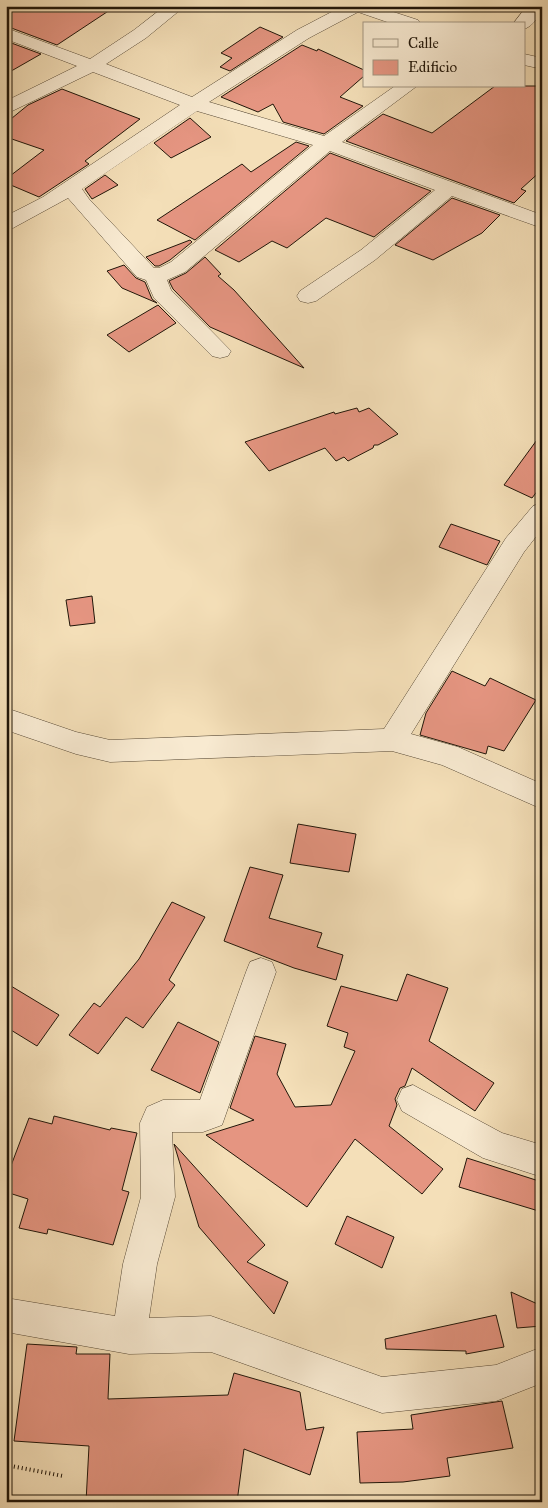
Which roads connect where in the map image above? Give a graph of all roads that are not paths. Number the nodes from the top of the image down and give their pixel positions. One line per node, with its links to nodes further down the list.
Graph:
1 (176, 6): 9 (street)
2 (356, 6): 4 (street); 11 (street)
3 (537, 6): 5 (street)
4 (406, 22)
5 (524, 22)
6 (6, 33): 9 (street)
7 (526, 60): 8 (street)
8 (542, 64)
9 (93, 65): 11 (street); 12 (street)
10 (405, 88): 13 (street)
11 (194, 104): 13 (street); 14 (street)
12 (6, 108)
13 (327, 143): 15 (street); 18 (street)
14 (71, 187): 17 (street); 18 (street)
15 (450, 188): 16 (street); 19 (street)
16 (542, 222)
17 (6, 224)
18 (155, 277): 20 (street)
19 (308, 296)
20 (220, 351)
21 (542, 512): 23 (street)
22 (6, 719): 23 (street)
23 (392, 740): 24 (street)
24 (542, 797)
25 (261, 972): 29 (street)
26 (413, 1100): 27 (street)
27 (542, 1161)
28 (6, 1315): 29 (street)
29 (130, 1336): 30 (street)
30 (542, 1365)

